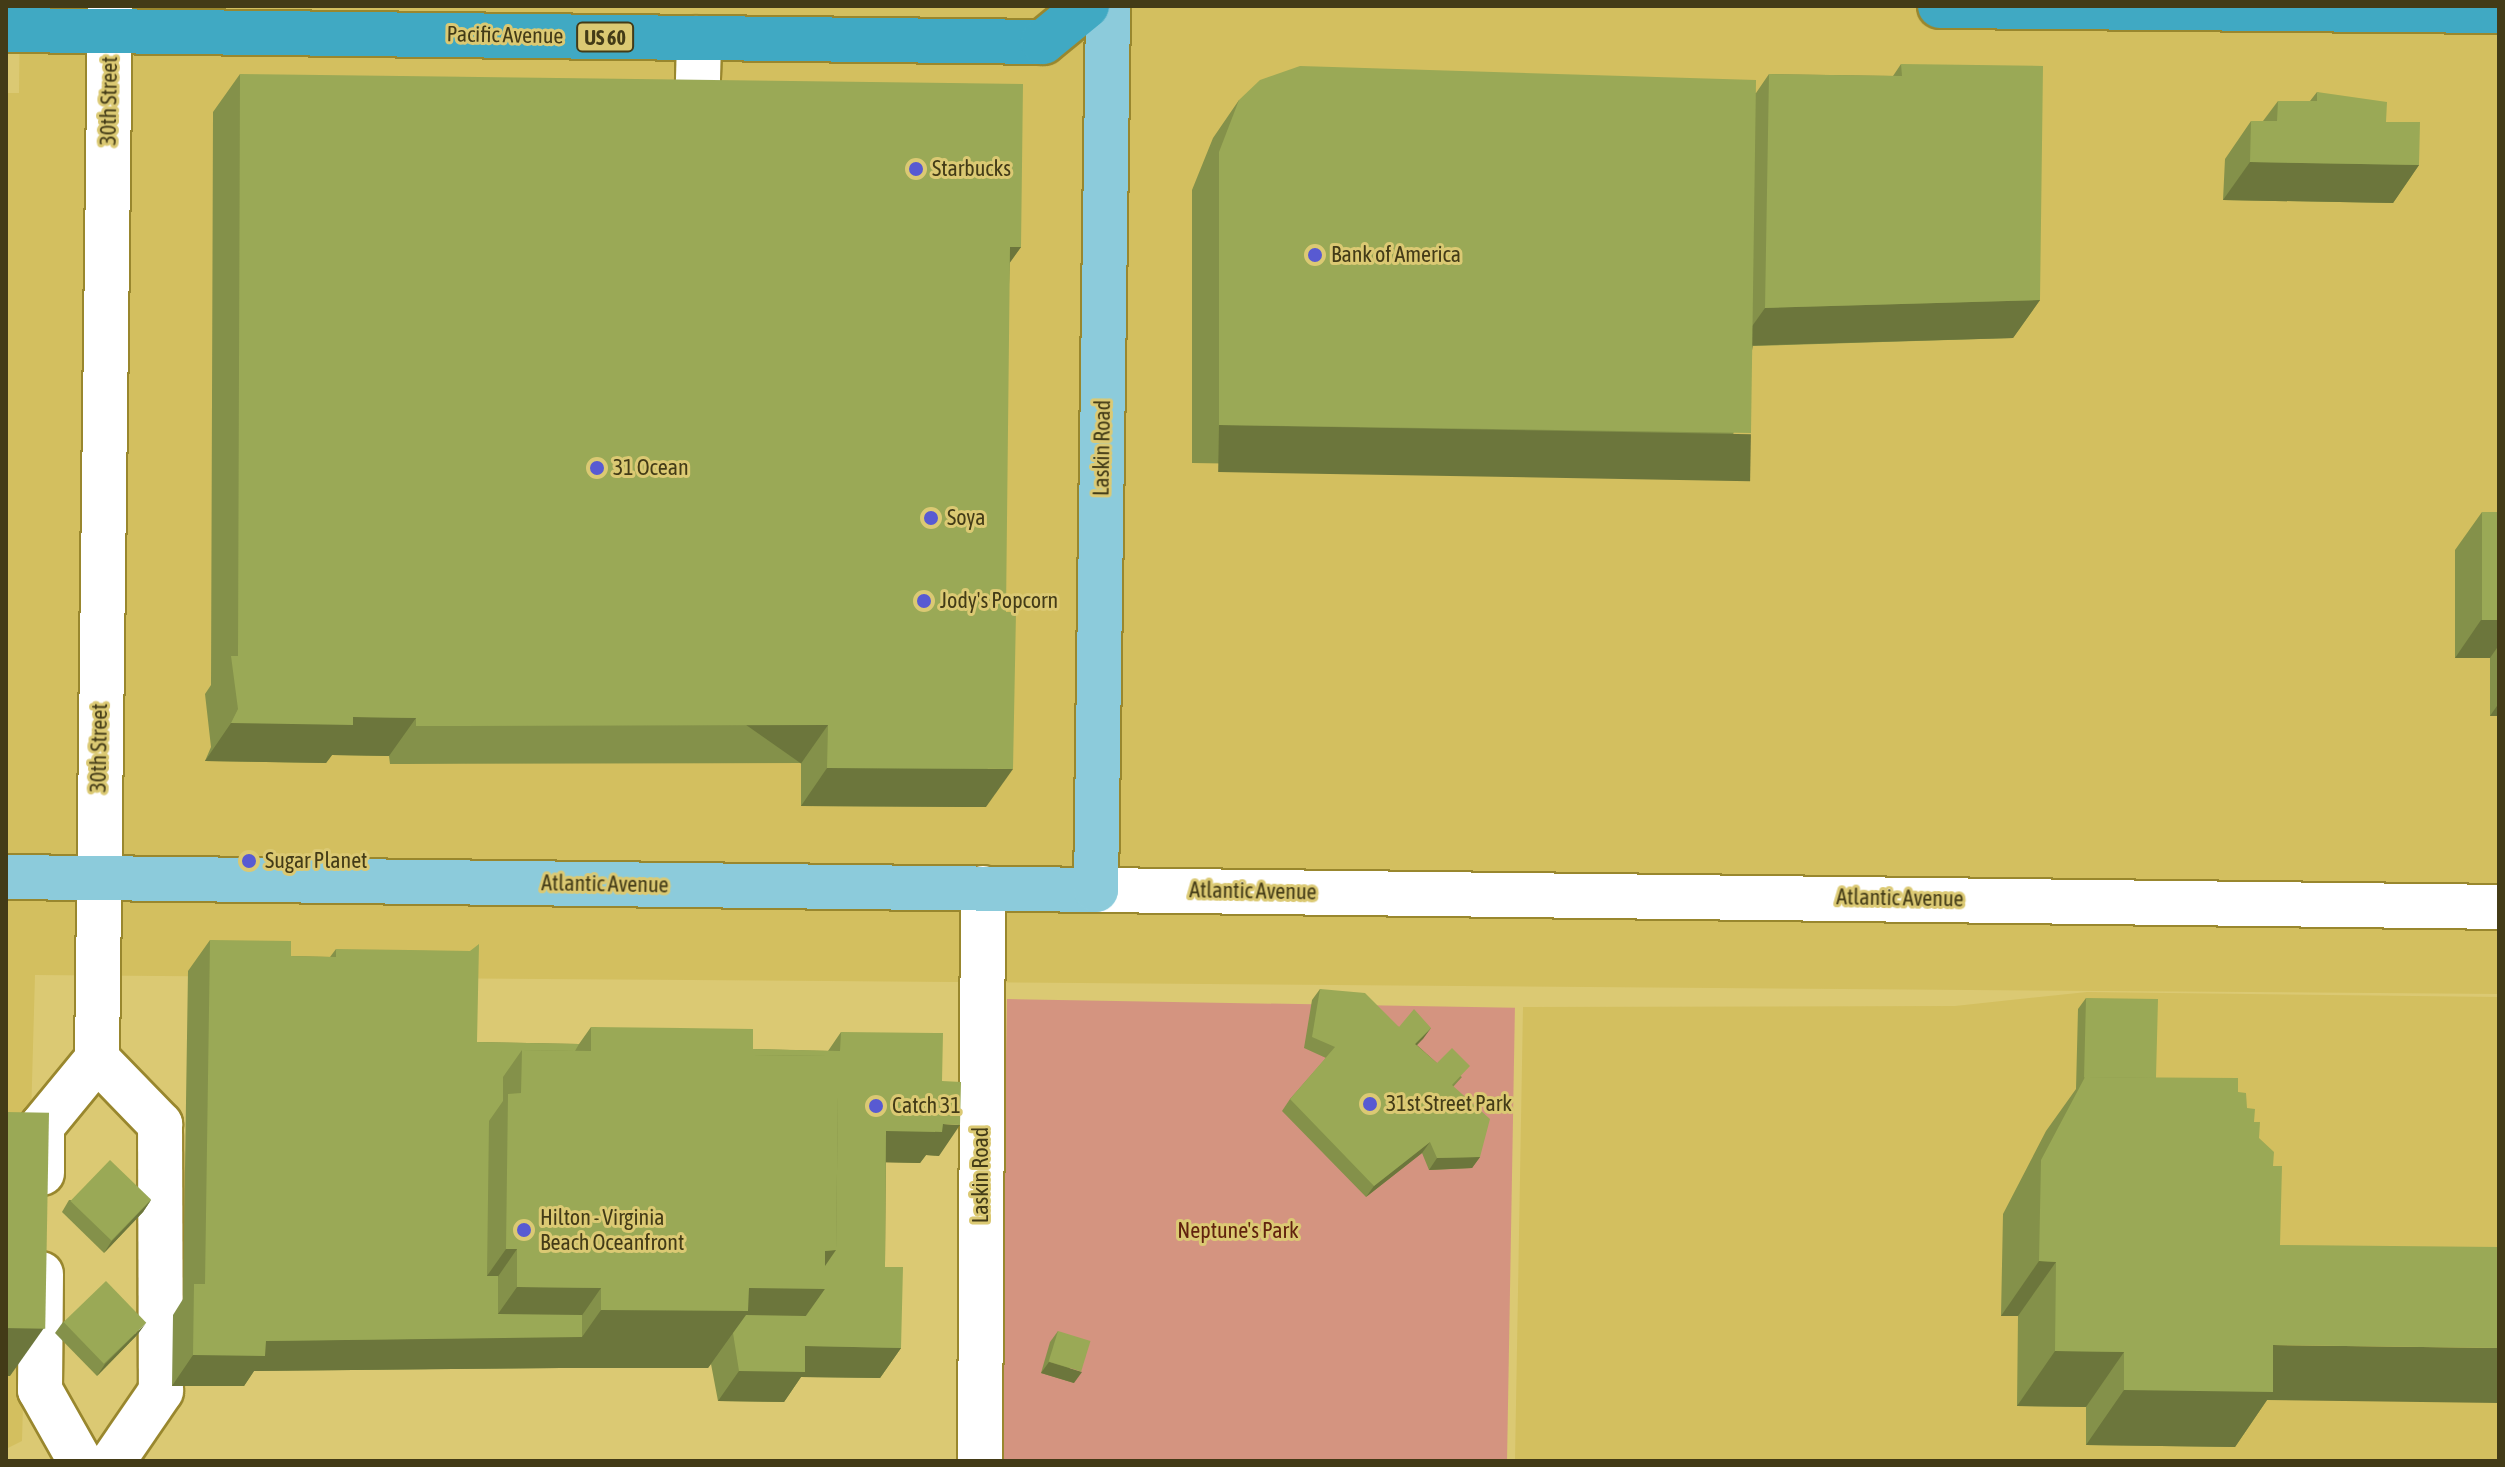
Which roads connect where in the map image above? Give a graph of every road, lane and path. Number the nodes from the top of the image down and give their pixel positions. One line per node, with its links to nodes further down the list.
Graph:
1 (1087, 6): 8 (highway, Pacific Avenue / US 60)
2 (1108, 6): 13 (main road, Laskin Road)
3 (1940, 6): 4 (highway)
4 (2105, 7): 5 (highway)
5 (2499, 11)
6 (110, 18): 7 (highway, Pacific Avenue / US 60); 8 (highway, Pacific Avenue / US 60); 11 (street, 30th Street)
7 (6, 30)
8 (699, 38): 9 (street)
9 (697, 117)
10 (6, 877): 11 (main road, Atlantic Avenue)
11 (97, 878): 12 (main road, Atlantic Avenue); 15 (street, 30th Street)
12 (983, 888): 13 (main road, Atlantic Avenue); 18 (street, Laskin Road)
13 (1096, 890): 14 (street, Atlantic Avenue)
14 (2499, 907)
15 (97, 1059): 16 (street); 17 (street)
16 (80, 1461)
17 (113, 1461)
18 (980, 1461)

